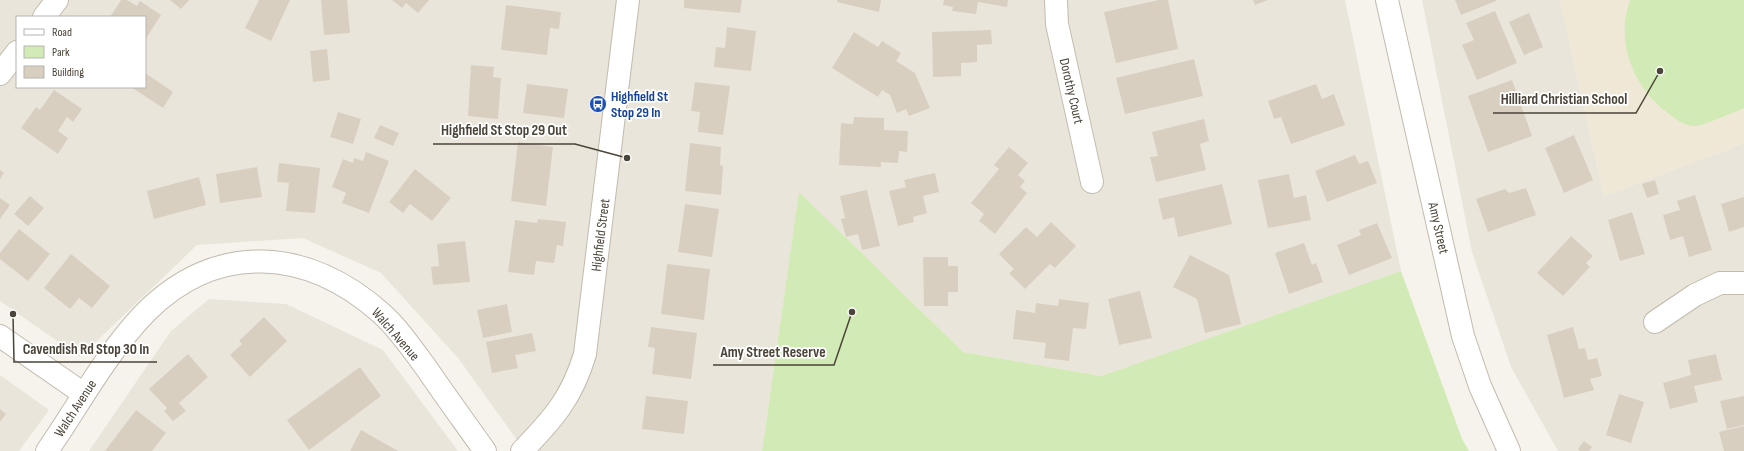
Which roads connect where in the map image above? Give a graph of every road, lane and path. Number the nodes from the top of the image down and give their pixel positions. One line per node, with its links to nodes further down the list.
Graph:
1 (58, 0): 5 (street)
2 (628, 0): 15 (street, Highfield Street)
3 (1056, 0): 8 (street, Dorothy Court)
4 (1387, 0): 16 (street, Amy Street)
5 (45, 16)
6 (16, 53): 7 (street)
7 (0, 74)
8 (1092, 182)
9 (1744, 283): 10 (street)
10 (1655, 322)
11 (0, 336): 12 (street)
12 (84, 394): 13 (street, Walch Avenue); 14 (street, Walch Avenue)
13 (47, 451)
14 (486, 451)
15 (522, 451)
16 (1509, 451)

